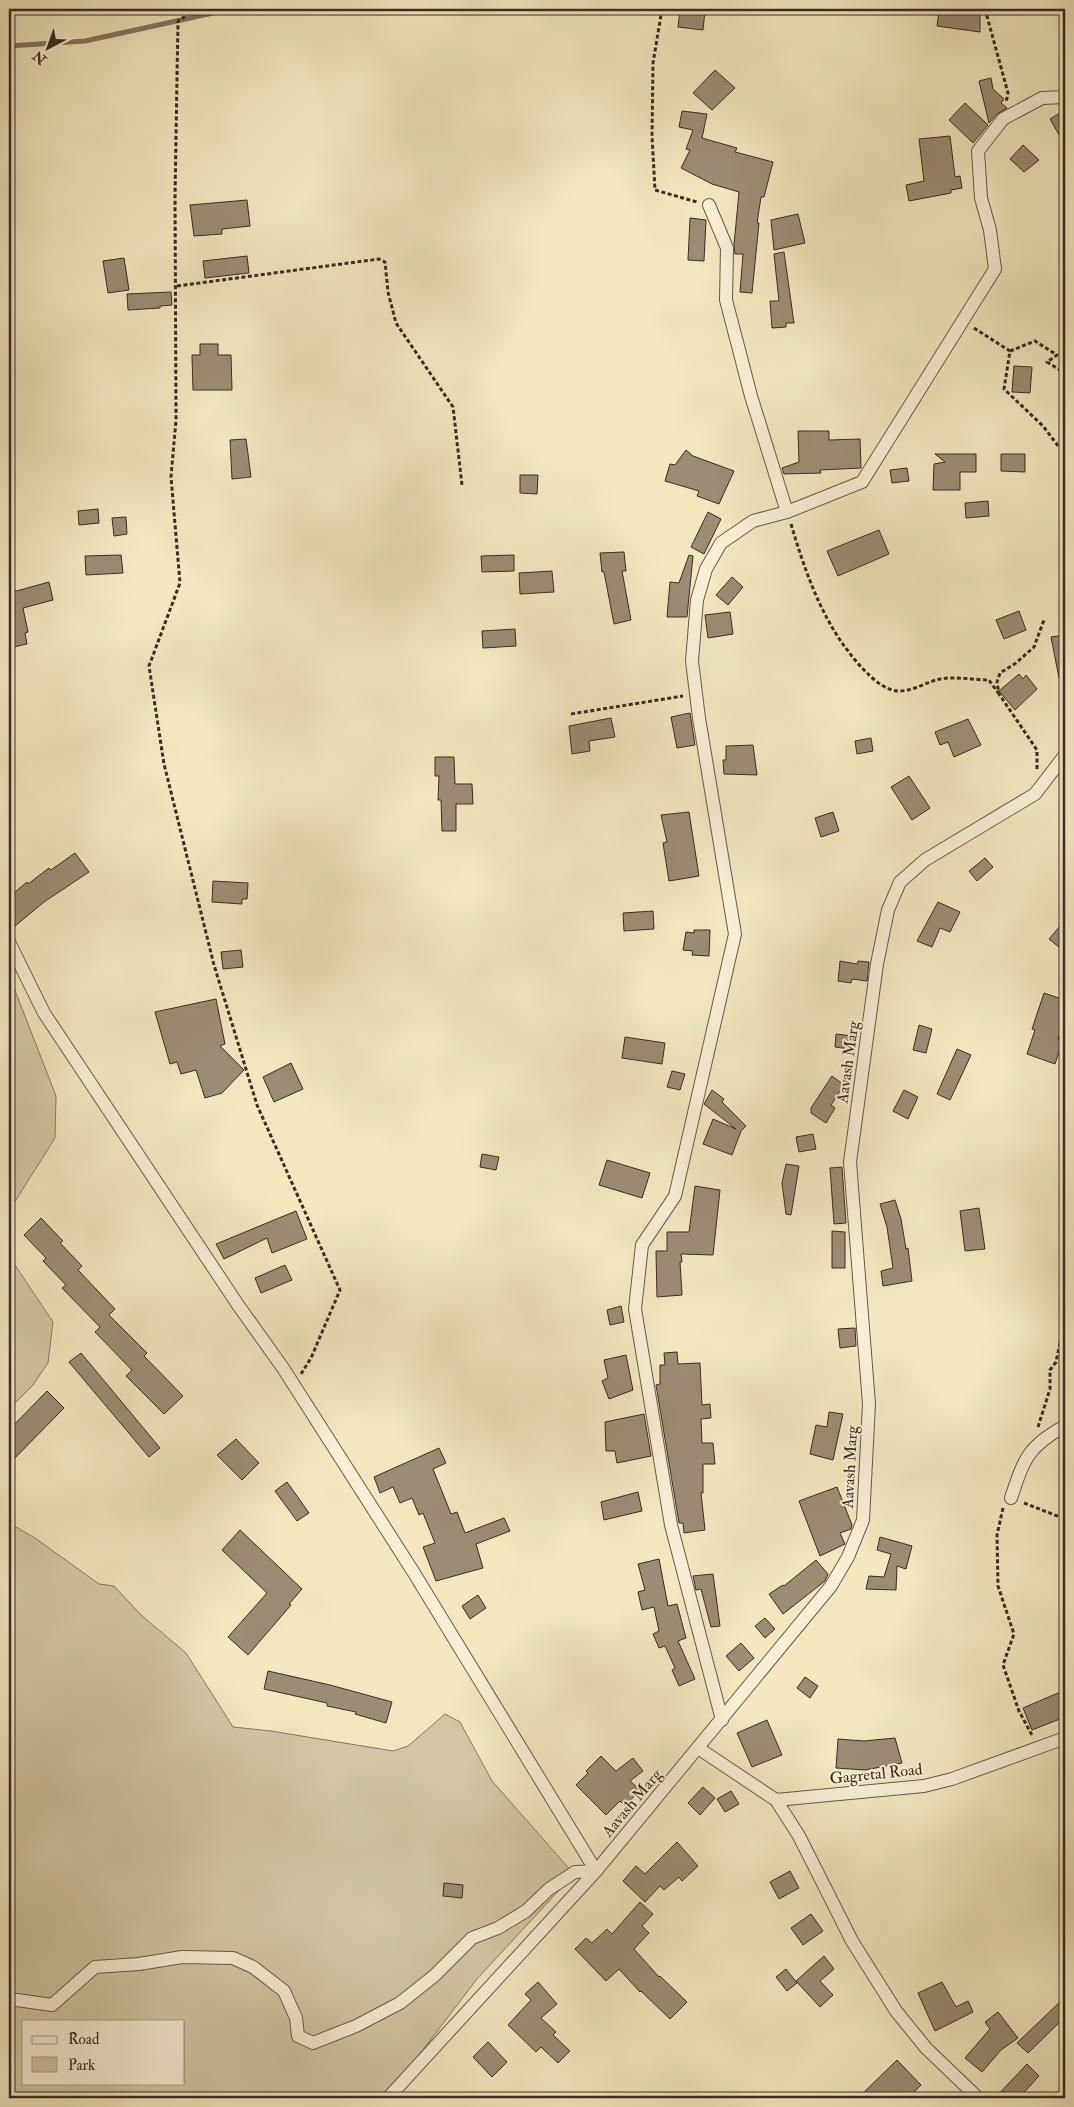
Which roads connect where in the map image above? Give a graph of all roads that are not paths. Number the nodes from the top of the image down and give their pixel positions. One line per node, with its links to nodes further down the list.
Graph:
1 (1065, 97): 3 (street)
2 (709, 205): 3 (street)
3 (787, 512): 8 (street)
4 (1065, 755): 8 (street, Aavash Marg)
5 (9, 942): 12 (street)
6 (1065, 1426): 7 (street)
7 (1011, 1498)
8 (722, 1720): 10 (street, Aavash Marg)
9 (1065, 1738): 11 (street, Gagretal Road)
10 (698, 1748): 11 (street); 12 (street, Aavash Marg)
11 (776, 1800): 15 (street)
12 (596, 1871): 13 (street); 14 (street, Aavash Marg)
13 (9, 2002)
14 (388, 2098)
15 (978, 2098)

